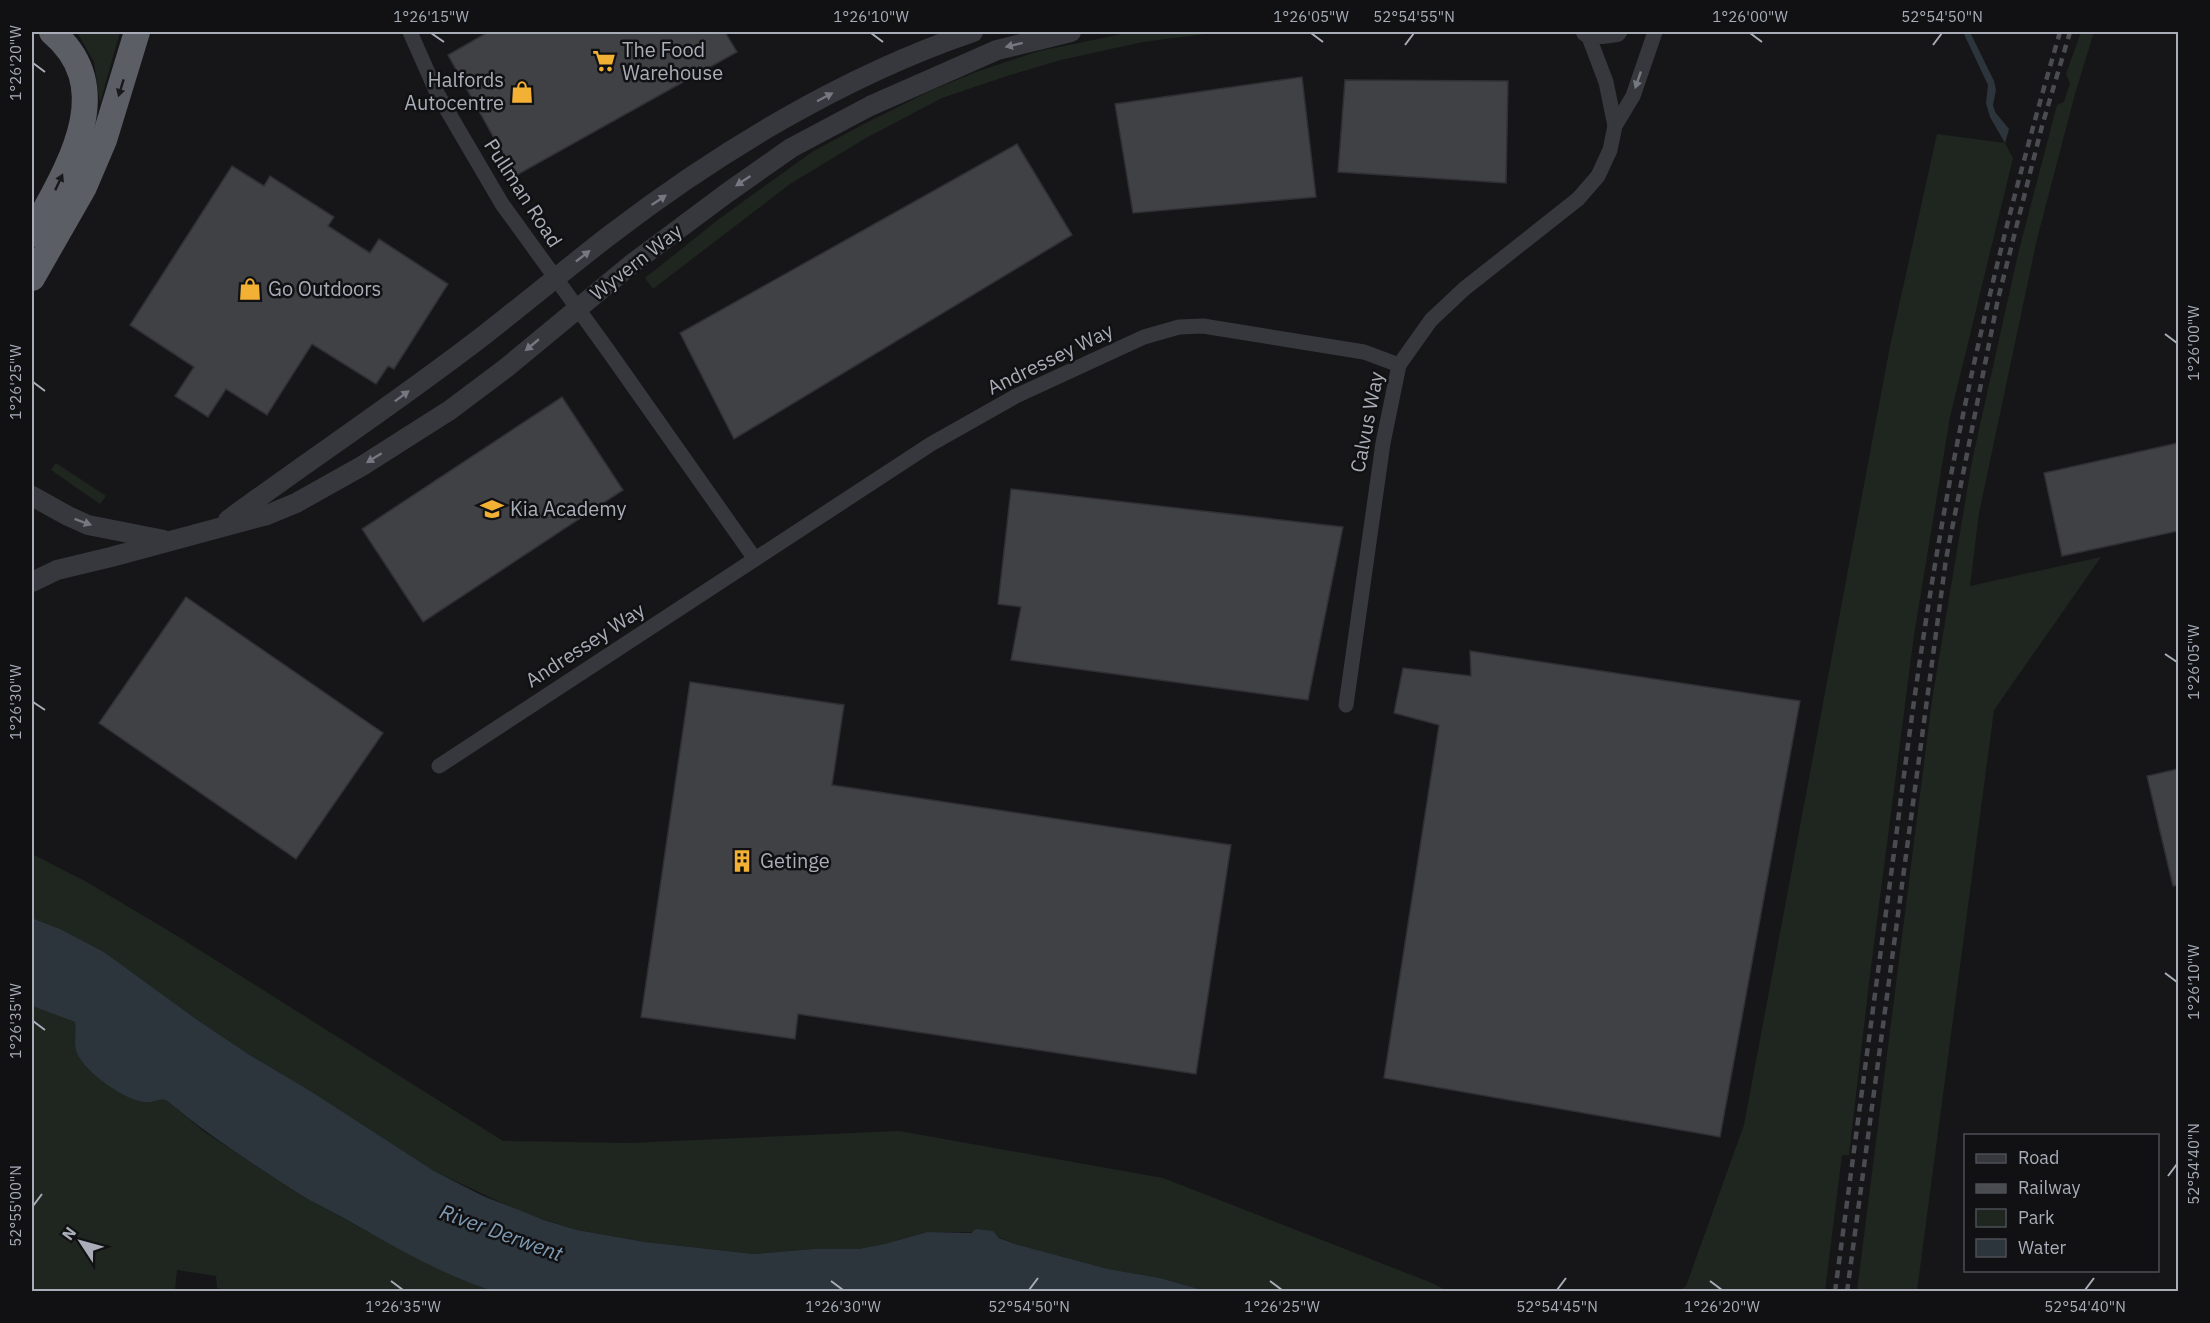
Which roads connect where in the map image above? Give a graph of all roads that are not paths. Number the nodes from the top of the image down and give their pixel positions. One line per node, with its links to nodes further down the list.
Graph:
1 (52, 32): 10 (highway, one-way to 1)
2 (137, 32): 11 (highway, one-way to 11)
3 (410, 32): 12 (street, Pullman Road)
4 (973, 32): 12 (street, Wyvern Way, one-way to 4)
5 (1071, 32): 13 (street, Wyvern Way, one-way to 13)
6 (1586, 32): 7 (street); 9 (street)
7 (1617, 32)
8 (1655, 32): 9 (street, one-way to 9)
9 (1615, 126): 14 (street, Calvus Way)
10 (32, 234)
11 (32, 278)
12 (555, 278): 13 (street, Pullman Road); 16 (street, Wyvern Way, one-way to 12)
13 (577, 308): 16 (street, Wyvern Way, one-way to 16); 18 (street)
14 (1399, 365): 18 (street, Andressey Way); 20 (street, Calvus Way)
15 (32, 496): 17 (street, Wyvern Way, one-way to 17)
16 (220, 526): 17 (street, Wyvern Way)
17 (167, 541): 19 (street, Wyvern Way)
18 (755, 559): 21 (street, Andressey Way)
19 (32, 582)
20 (1346, 705)
21 (439, 766)

